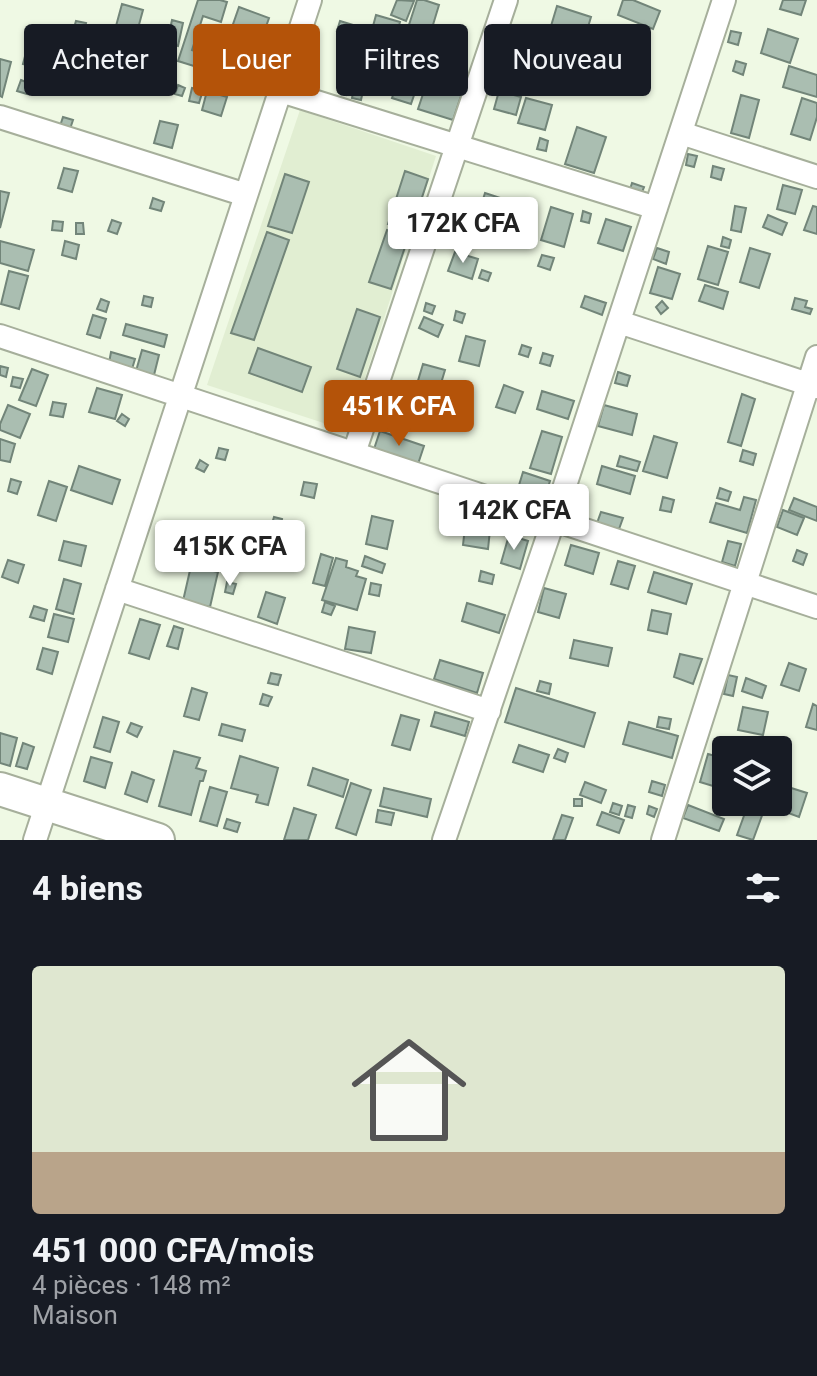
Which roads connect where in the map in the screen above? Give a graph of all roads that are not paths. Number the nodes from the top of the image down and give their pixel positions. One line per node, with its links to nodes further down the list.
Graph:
1 (506, 0): 9 (street)
2 (724, 0): 8 (street)
3 (303, 2): 4 (street)
4 (298, 24)
5 (279, 96): 11 (street)
6 (297, 96): 9 (street)
7 (0, 117): 11 (street)
8 (681, 133): 10 (street); 12 (street)
9 (457, 146): 12 (street); 18 (street)
10 (817, 177)
11 (246, 195): 17 (street)
12 (656, 208): 13 (street)
13 (619, 322): 16 (street); 19 (street)
14 (0, 336): 17 (street)
15 (817, 357): 16 (street)
16 (813, 386): 20 (street)
17 (181, 396): 18 (street); 21 (street)
18 (354, 453): 19 (street)
19 (554, 519): 20 (street); 23 (street)
20 (745, 583): 22 (street); 29 (street)
21 (117, 589): 23 (street); 25 (street)
22 (817, 607)
23 (489, 711): 28 (street)
24 (0, 789): 25 (main road)
25 (47, 804): 26 (street); 27 (main road)
26 (35, 840)
27 (158, 840)
28 (444, 840)
29 (663, 840)

